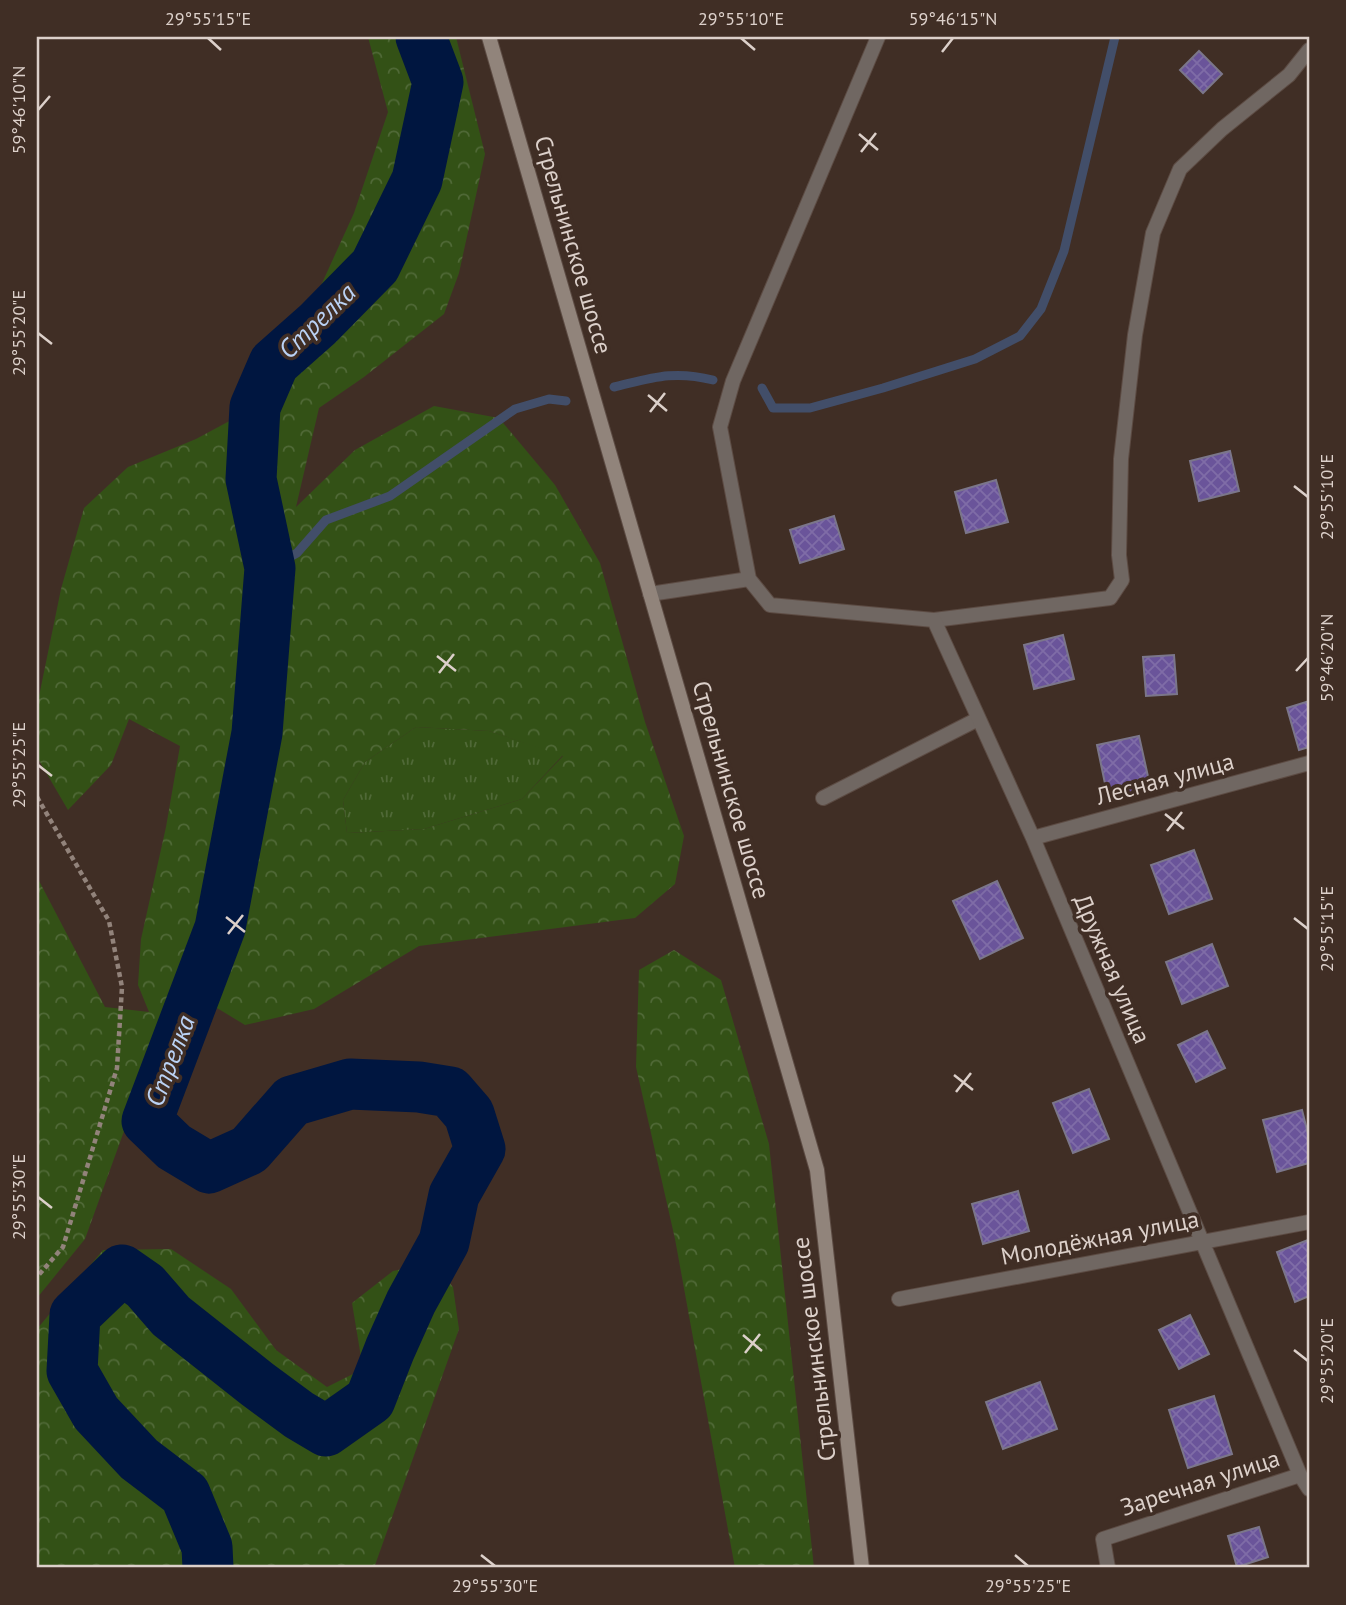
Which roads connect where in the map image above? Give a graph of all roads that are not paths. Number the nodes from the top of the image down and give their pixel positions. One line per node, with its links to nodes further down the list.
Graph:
1 (489, 37): 5 (main road, Стрельнинское шоссе)
2 (878, 37): 4 (street)
3 (1309, 50): 6 (street)
4 (749, 579): 5 (street); 6 (street)
5 (650, 594): 16 (main road, Стрельнинское шоссе)
6 (934, 620): 7 (street, Дружная улица)
7 (978, 719): 9 (street); 10 (street, Дружная улица)
8 (1309, 763): 10 (street, Лесная улица)
9 (823, 798)
10 (1033, 838): 12 (street, Дружная улица)
11 (1309, 1222): 12 (street, Молодёжная улица)
12 (1201, 1242): 13 (street, Молодёжная улица); 14 (street, Дружная улица)
13 (899, 1299)
14 (1300, 1475): 15 (street, Дружная улица); 17 (street, Заречная улица)
15 (1309, 1489)
16 (862, 1568)
17 (1108, 1568)

